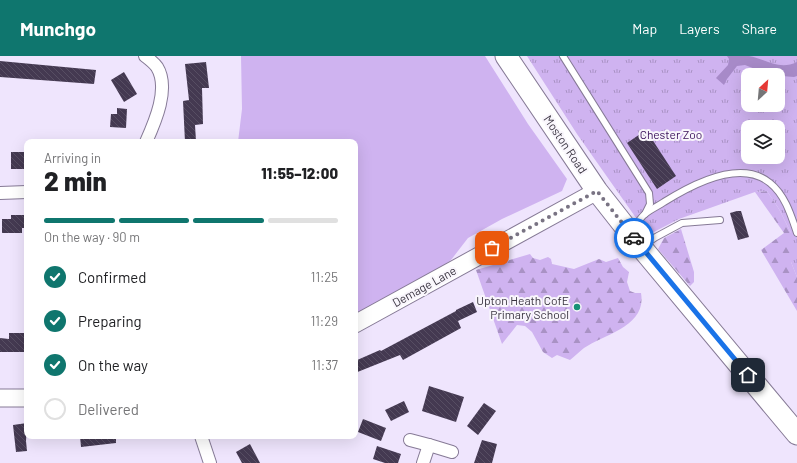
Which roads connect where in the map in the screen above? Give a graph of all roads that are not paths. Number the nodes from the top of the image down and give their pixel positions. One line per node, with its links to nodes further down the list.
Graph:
1 (145, 56): 4 (street)
2 (506, 56): 5 (highway, Moston Road)
3 (563, 56): 8 (lane)
4 (147, 139)
5 (597, 191): 11 (highway, Moston Road); 12 (street, Demage Lane)
6 (24, 192): 7 (street)
7 (0, 193)
8 (645, 214): 10 (lane); 11 (lane)
9 (720, 220): 11 (lane)
10 (797, 233)
11 (636, 240): 15 (highway, Moston Road)
12 (358, 322)
13 (0, 398): 14 (street)
14 (24, 398)
15 (797, 434)
16 (202, 439): 20 (street)
17 (410, 440): 18 (street)
18 (429, 445): 19 (street); 21 (street)
19 (452, 452)
20 (210, 463)
21 (423, 463)

